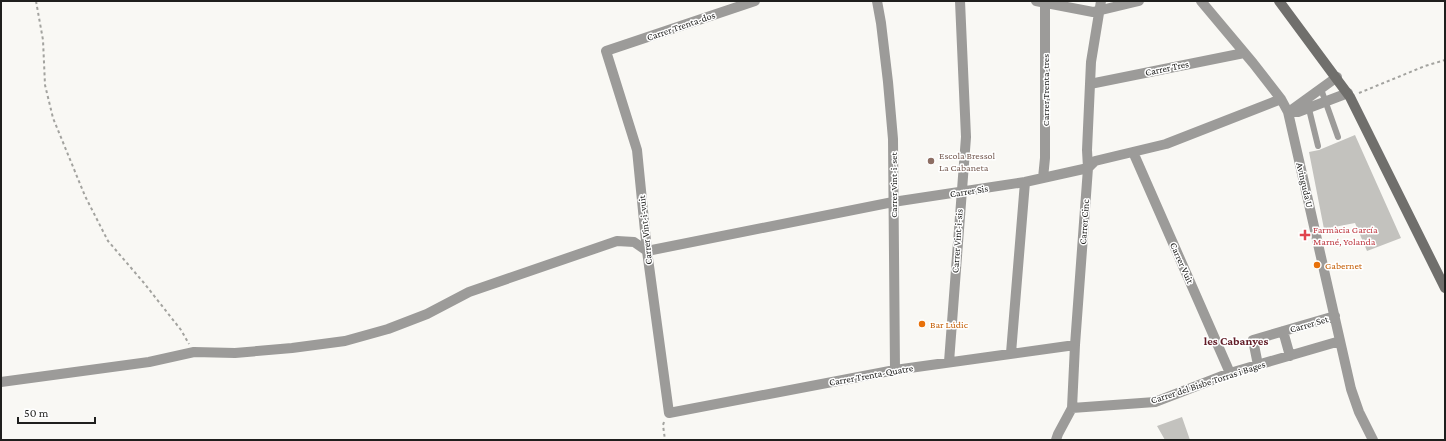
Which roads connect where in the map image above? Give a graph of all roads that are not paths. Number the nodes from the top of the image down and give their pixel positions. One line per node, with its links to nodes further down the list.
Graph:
1 (755, 1): 9 (street, Carrer Trenta-dos)
2 (877, 1): 26 (street, Carrer Vint-i-set)
3 (960, 1): 25 (street, Carrer Vint-i-sis)
4 (1139, 1): 8 (street)
5 (1201, 1): 10 (street, Avinguda U)
6 (1279, 1): 11 (street)
7 (1040, 2): 8 (street); 23 (street, Carrer Trenta-tres)
8 (1100, 5): 12 (street, Carrer Cinc)
9 (606, 51): 27 (street, Carrer Vint-i-vuit)
10 (1244, 53): 12 (street, Carrer Tres); 15 (street, Avinguda U)
11 (1337, 77): 13 (street); 14 (street)
12 (1090, 84): 22 (street, Carrer Cinc)
13 (1321, 89): 16 (lane); 17 (street)
14 (1349, 95): 16 (street); 28 (street)
15 (1280, 99): 18 (street, Avinguda U); 21 (street, Carrer Sis)
16 (1326, 102): 17 (street); 19 (lane)
17 (1308, 104): 18 (street); 20 (lane)
18 (1288, 112): 29 (street, Avinguda U)
19 (1338, 137)
20 (1318, 146)
21 (1133, 152): 22 (street, Carrer Sis); 38 (street, Carrer Vuit)
22 (1088, 168): 23 (street, Carrer Sis); 32 (street, Carrer Cinc)
23 (1043, 178): 24 (street, Carrer Sis)
24 (1026, 182): 25 (street, Carrer Sis); 33 (street)
25 (961, 192): 26 (street, Carrer Sis); 35 (street, Carrer Vint-i-sis)
26 (894, 202): 27 (street, Carrer Sis); 37 (street, Carrer Vint-i-set)
27 (647, 251): 39 (street); 41 (street, Carrer Vint-i-vuit)
28 (1445, 288)
29 (1335, 316): 30 (street, Carrer Set); 31 (street, Avinguda U)
30 (1283, 331): 34 (street, Carrer Set); 36 (street, Carrer Set)
31 (1340, 341): 34 (street, Carrer del Bisbe Torras i Bages); 43 (street, Avinguda U)
32 (1075, 345): 33 (street, Carrer Trenta-Quatre); 40 (street, Carrer Cinc)
33 (1010, 353): 35 (street, Carrer Trenta-Quatre)
34 (1290, 356): 36 (street, Carrer del Bisbe Torras i Bages)
35 (949, 362): 37 (street, Carrer Trenta-Quatre)
36 (1258, 365): 38 (street, Carrer del Bisbe Torras i Bages)
37 (895, 370): 41 (street, Carrer Trenta-Quatre)
38 (1230, 373): 40 (street, Carrer del Bisbe Torras i Bages)
39 (1, 382)
40 (1072, 408): 42 (street, Carrer Cinc)
41 (669, 413)
42 (1056, 440)
43 (1373, 440)

